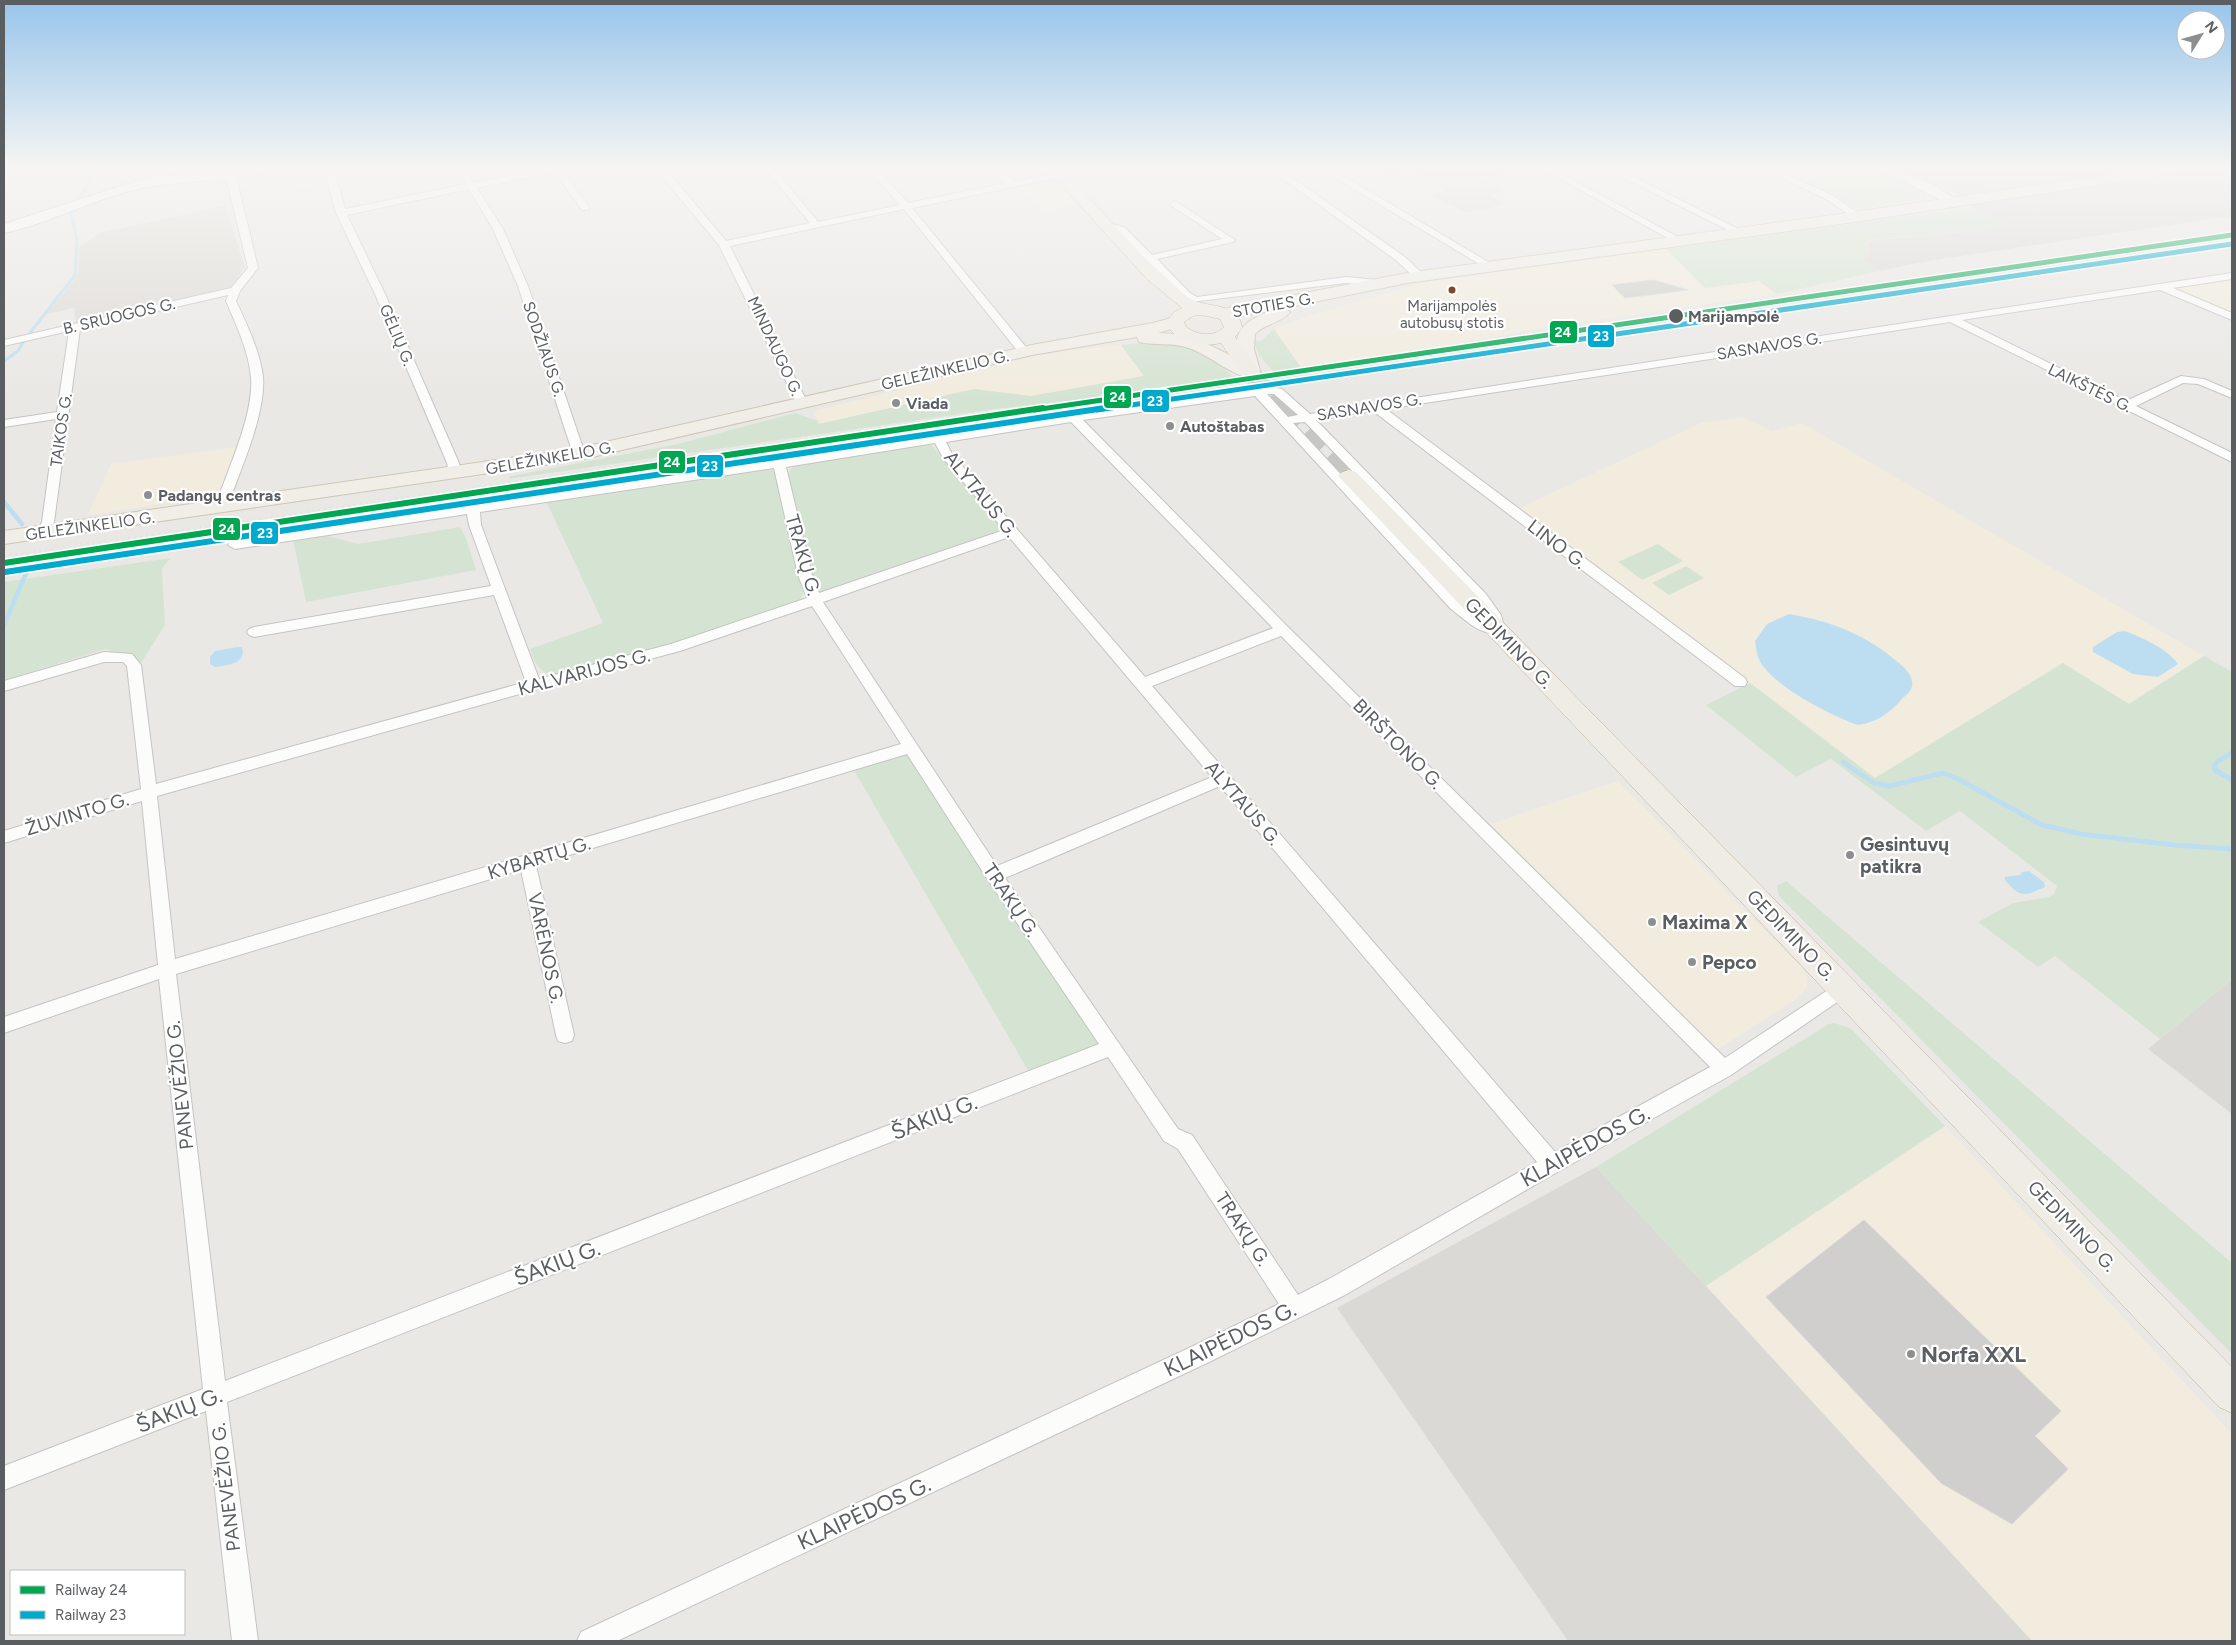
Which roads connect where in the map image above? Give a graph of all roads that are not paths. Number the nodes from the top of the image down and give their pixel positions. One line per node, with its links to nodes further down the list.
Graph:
1 (724, 244): 33 (street, MINDAUGO G.)
2 (247, 245): 17 (street)
3 (356, 245): 45 (street, GĖLIŲ G.)
4 (505, 245): 42 (street, SODŽIAUS G.)
5 (937, 245): 29 (street)
6 (1128, 245): 12 (highway)
7 (1216, 245): 12 (street)
8 (1381, 245): 13 (street)
9 (1454, 245): 11 (street)
10 (1651, 245): 11 (main road, STOTIES G.)
11 (1490, 266): 13 (main road, STOTIES G.)
12 (1151, 267): 15 (street); 20 (highway); 23 (highway)
13 (1419, 276): 15 (main road, STOTIES G.)
14 (2232, 276): 16 (street, SASNAVOS G.)
15 (1378, 283): 18 (main road, STOTIES G.)
16 (2162, 287): 21 (street); 22 (street, SASNAVOS G.)
17 (235, 290): 24 (street, B. SRUOGOS G.); 47 (street)
18 (1323, 296): 19 (main road, STOTIES G.); 25 (main road, STOTIES G.)
19 (1298, 304): 25 (main road, STOTIES G.); 30 (main road)
20 (1201, 310): 23 (highway); 25 (highway)
21 (2232, 316)
22 (1949, 318): 34 (street, SASNAVOS G.); 35 (street, LAIKŠTĖS G.)
23 (1179, 324): 25 (highway); 26 (main road, GELEŽINKELIO G.); 27 (main road, GELEŽINKELIO G.)
24 (75, 326): 28 (street, B. SRUOGOS G.); 36 (street, TAIKOS G.)
25 (1223, 328): 30 (highway)
26 (1134, 338): 27 (main road, GELEŽINKELIO G.); 30 (main road)
27 (1089, 340): 29 (main road, GELEŽINKELIO G.)
28 (4, 343)
29 (1024, 352): 33 (main road, GELEŽINKELIO G.)
30 (1252, 377): 31 (street); 38 (street); 39 (street)
31 (1273, 390): 37 (street)
32 (2232, 395): 35 (street)
33 (802, 404): 42 (main road, GELEŽINKELIO G.)
34 (1374, 406): 37 (street, SASNAVOS G.); 58 (street, LINO G.)
35 (2126, 406): 43 (street, LAIKŠTĖS G.)
36 (63, 415): 40 (street); 49 (street, TAIKOS G.)
37 (1306, 416): 39 (street, SASNAVOS G.); 57 (street)
38 (1074, 418): 41 (street); 55 (street, BIRŠTONO G.)
39 (1284, 421): 57 (street)
40 (4, 423)
41 (939, 439): 44 (street); 50 (street, ALYTAUS G.)
42 (579, 454): 45 (main road, GELEŽINKELIO G.)
43 (2232, 458)
44 (779, 464): 48 (street); 54 (street, TRAKŲ G.)
45 (454, 474): 47 (main road, GELEŽINKELIO G.)
46 (1349, 476): 57 (highway, GEDIMINO G.)
47 (221, 507): 49 (main road, GELEŽINKELIO G.)
48 (473, 509): 52 (street); 53 (street)
49 (44, 532): 51 (main road, GELEŽINKELIO G.)
50 (1012, 532): 54 (street, KALVARIJOS G.); 59 (street, ALYTAUS G.)
51 (4, 538)
52 (235, 545)
53 (500, 589): 56 (street); 60 (street)
54 (815, 600): 60 (street, KALVARIJOS G.); 62 (street, TRAKŲ G.)
55 (1283, 630): 59 (street); 73 (street, BIRŠTONO G.)
56 (254, 632)
57 (1499, 633): 69 (highway, GEDIMINO G.)
58 (1740, 682)
59 (1142, 684): 63 (street, ALYTAUS G.)
60 (534, 685): 64 (street, KALVARIJOS G.)
61 (4, 686): 64 (street, PANEVĖŽIO G.)
62 (911, 747): 66 (street, KYBARTŲ G.); 67 (street, TRAKŲ G.)
63 (1222, 778): 67 (street); 74 (street, ALYTAUS G.)
64 (150, 792): 65 (street, ŽUVINTO G.); 68 (street, PANEVĖŽIO G.)
65 (4, 837)
66 (527, 861): 68 (street, KYBARTŲ G.); 71 (street, VARĖNOS G.)
67 (994, 875): 72 (street, TRAKŲ G.)
68 (167, 969): 70 (street, KYBARTŲ G.); 77 (street, PANEVĖŽIO G.)
69 (1843, 988): 73 (street, KLAIPĖDOS G.); 76 (highway, GEDIMINO G.)
70 (4, 1025)
71 (565, 1035)
72 (1110, 1048): 75 (street, TRAKŲ G.); 77 (street, ŠAKIŲ G.)
73 (1724, 1069): 74 (street, KLAIPĖDOS G.)
74 (1552, 1164): 75 (street, KLAIPĖDOS G.)
75 (1294, 1308): 80 (street, KLAIPĖDOS G.)
76 (2232, 1394)
77 (215, 1396): 78 (street, ŠAKIŲ G.); 79 (street, PANEVĖŽIO G.)
78 (4, 1478)
79 (245, 1641)
80 (590, 1641)

